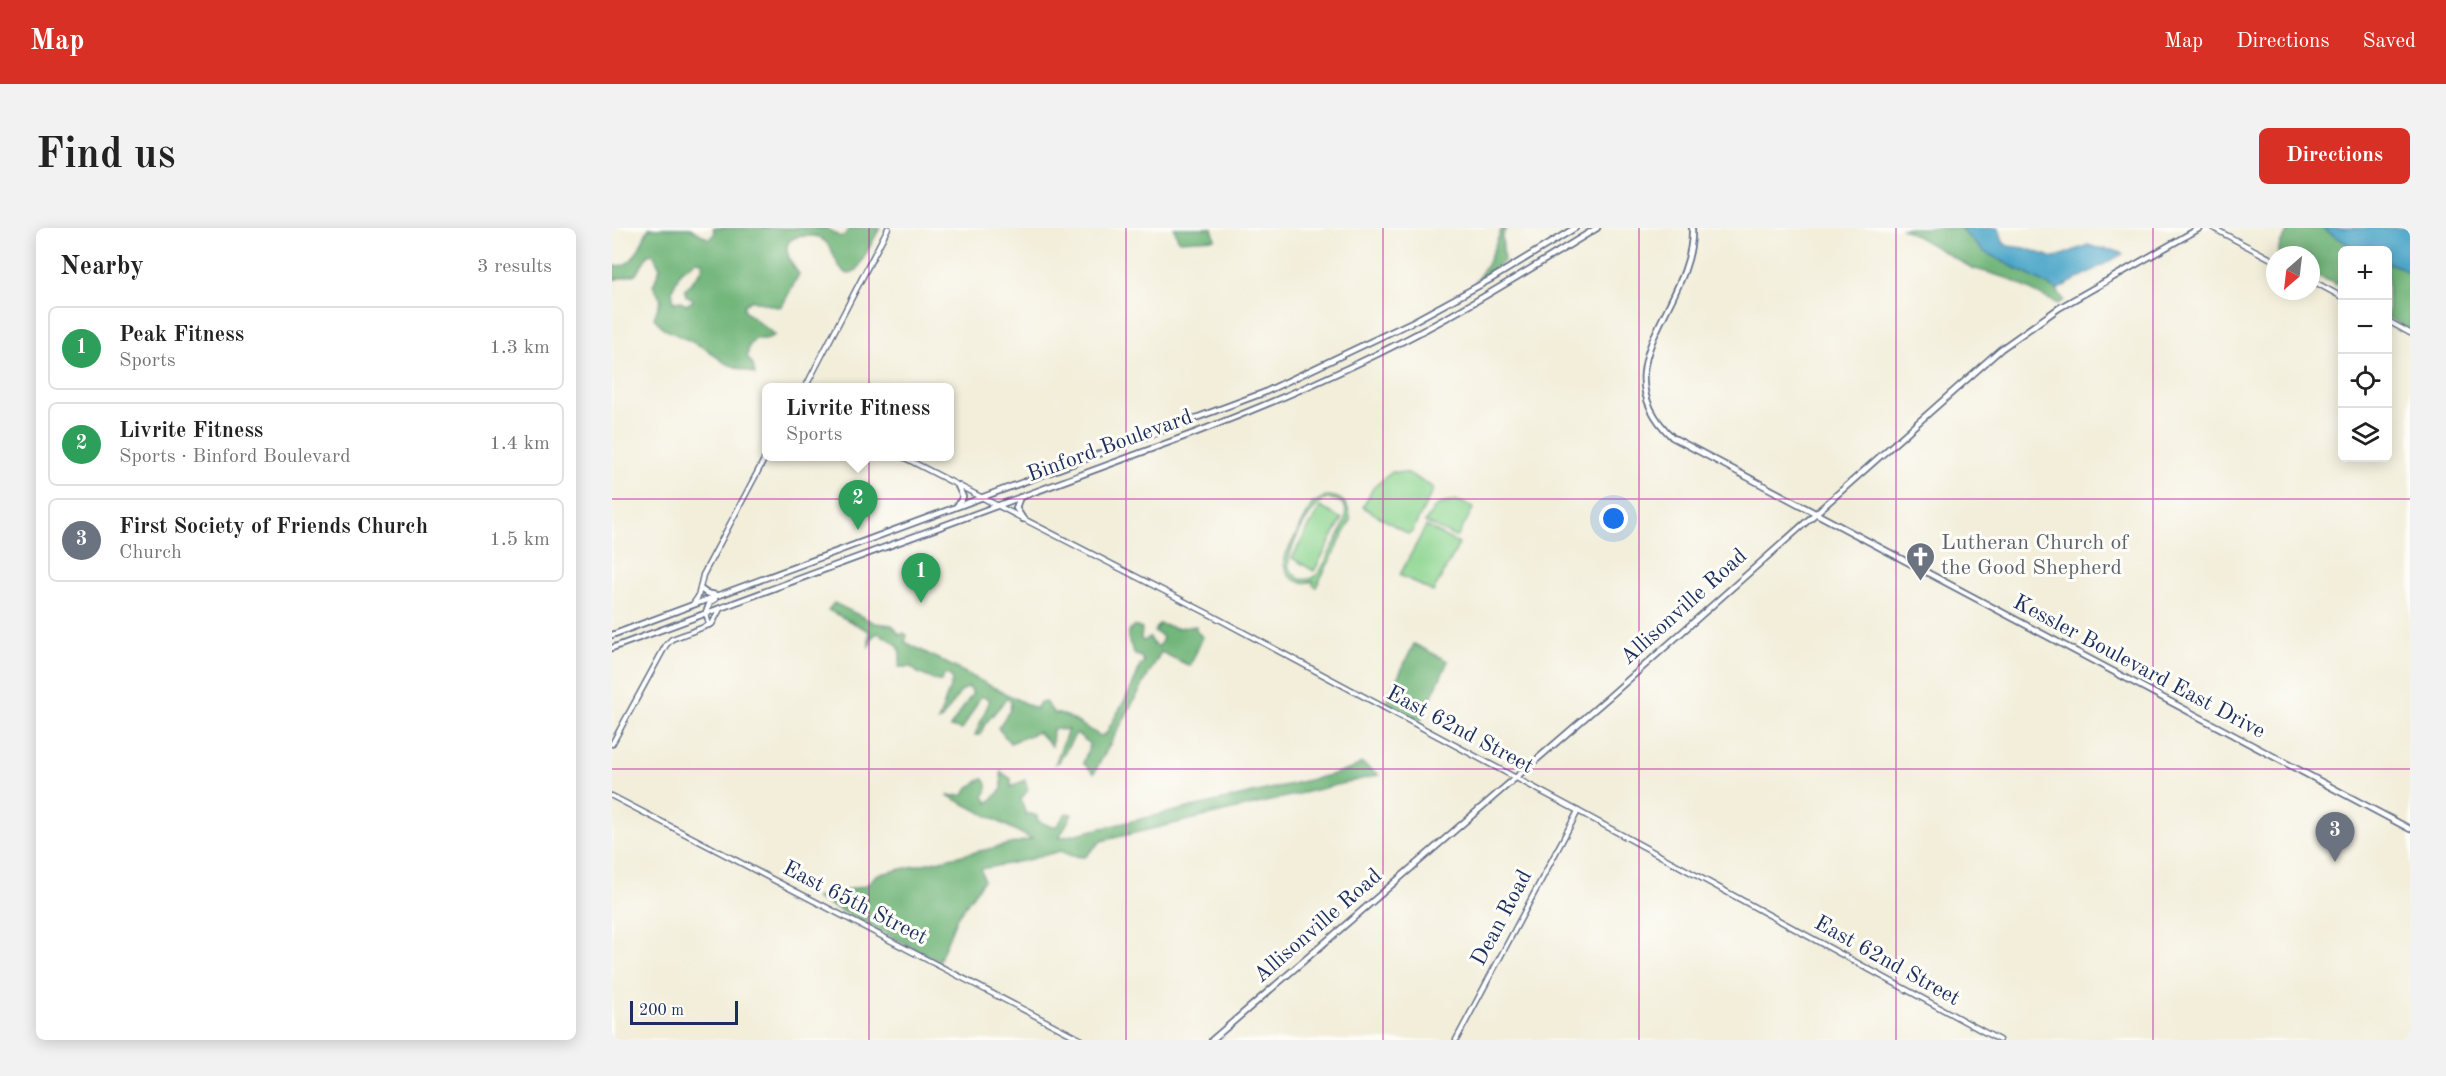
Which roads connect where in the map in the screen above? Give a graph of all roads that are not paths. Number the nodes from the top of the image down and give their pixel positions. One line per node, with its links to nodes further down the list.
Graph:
1 (888, 228): 12 (street)
2 (1575, 228): 17 (main road, Binford Boulevard)
3 (1597, 228): 16 (main road, Binford Boulevard)
4 (1692, 228): 20 (main road, Kessler Boulevard East Drive)
5 (2200, 228): 20 (main road, Allisonville Road)
6 (2213, 228): 7 (street)
7 (2266, 256)
8 (2320, 285): 9 (street)
9 (2338, 294)
10 (2392, 323): 11 (street)
11 (2410, 333)
12 (807, 383)
13 (763, 461): 22 (street)
14 (910, 461): 15 (street, East 62nd Street)
15 (958, 486): 17 (street, East 62nd Street); 19 (main road)
16 (1020, 497): 18 (main road, Binford Boulevard); 21 (main road)
17 (982, 498): 18 (street, East 62nd Street); 19 (main road, Binford Boulevard)
18 (997, 506): 21 (street, East 62nd Street); 26 (main road, Binford Boulevard)
19 (952, 510): 23 (main road, Binford Boulevard)
20 (1814, 513): 33 (main road, Allisonville Road); 36 (main road, Kessler Boulevard East Drive)
21 (1023, 519): 33 (street, East 62nd Street)
22 (701, 589): 23 (main road); 24 (street); 25 (street)
23 (719, 596): 24 (main road, Binford Boulevard); 27 (main road)
24 (703, 601): 25 (main road, Binford Boulevard); 28 (main road)
25 (693, 605): 30 (main road, Binford Boulevard)
26 (721, 608): 27 (main road, Binford Boulevard); 29 (street)
27 (706, 613): 28 (main road, Binford Boulevard); 29 (street)
28 (691, 618): 31 (main road, Binford Boulevard)
29 (711, 625): 32 (street)
30 (612, 635)
31 (612, 648)
32 (612, 744)
33 (1516, 778): 35 (street, East 62nd Street); 38 (main road, Allisonville Road)
34 (612, 796): 37 (street, East 65th Street)
35 (1578, 811): 39 (street, Dean Road); 40 (street, East 62nd Street)
36 (2410, 829)
37 (1082, 1040)
38 (1212, 1040)
39 (1456, 1040)
40 (1999, 1040)

